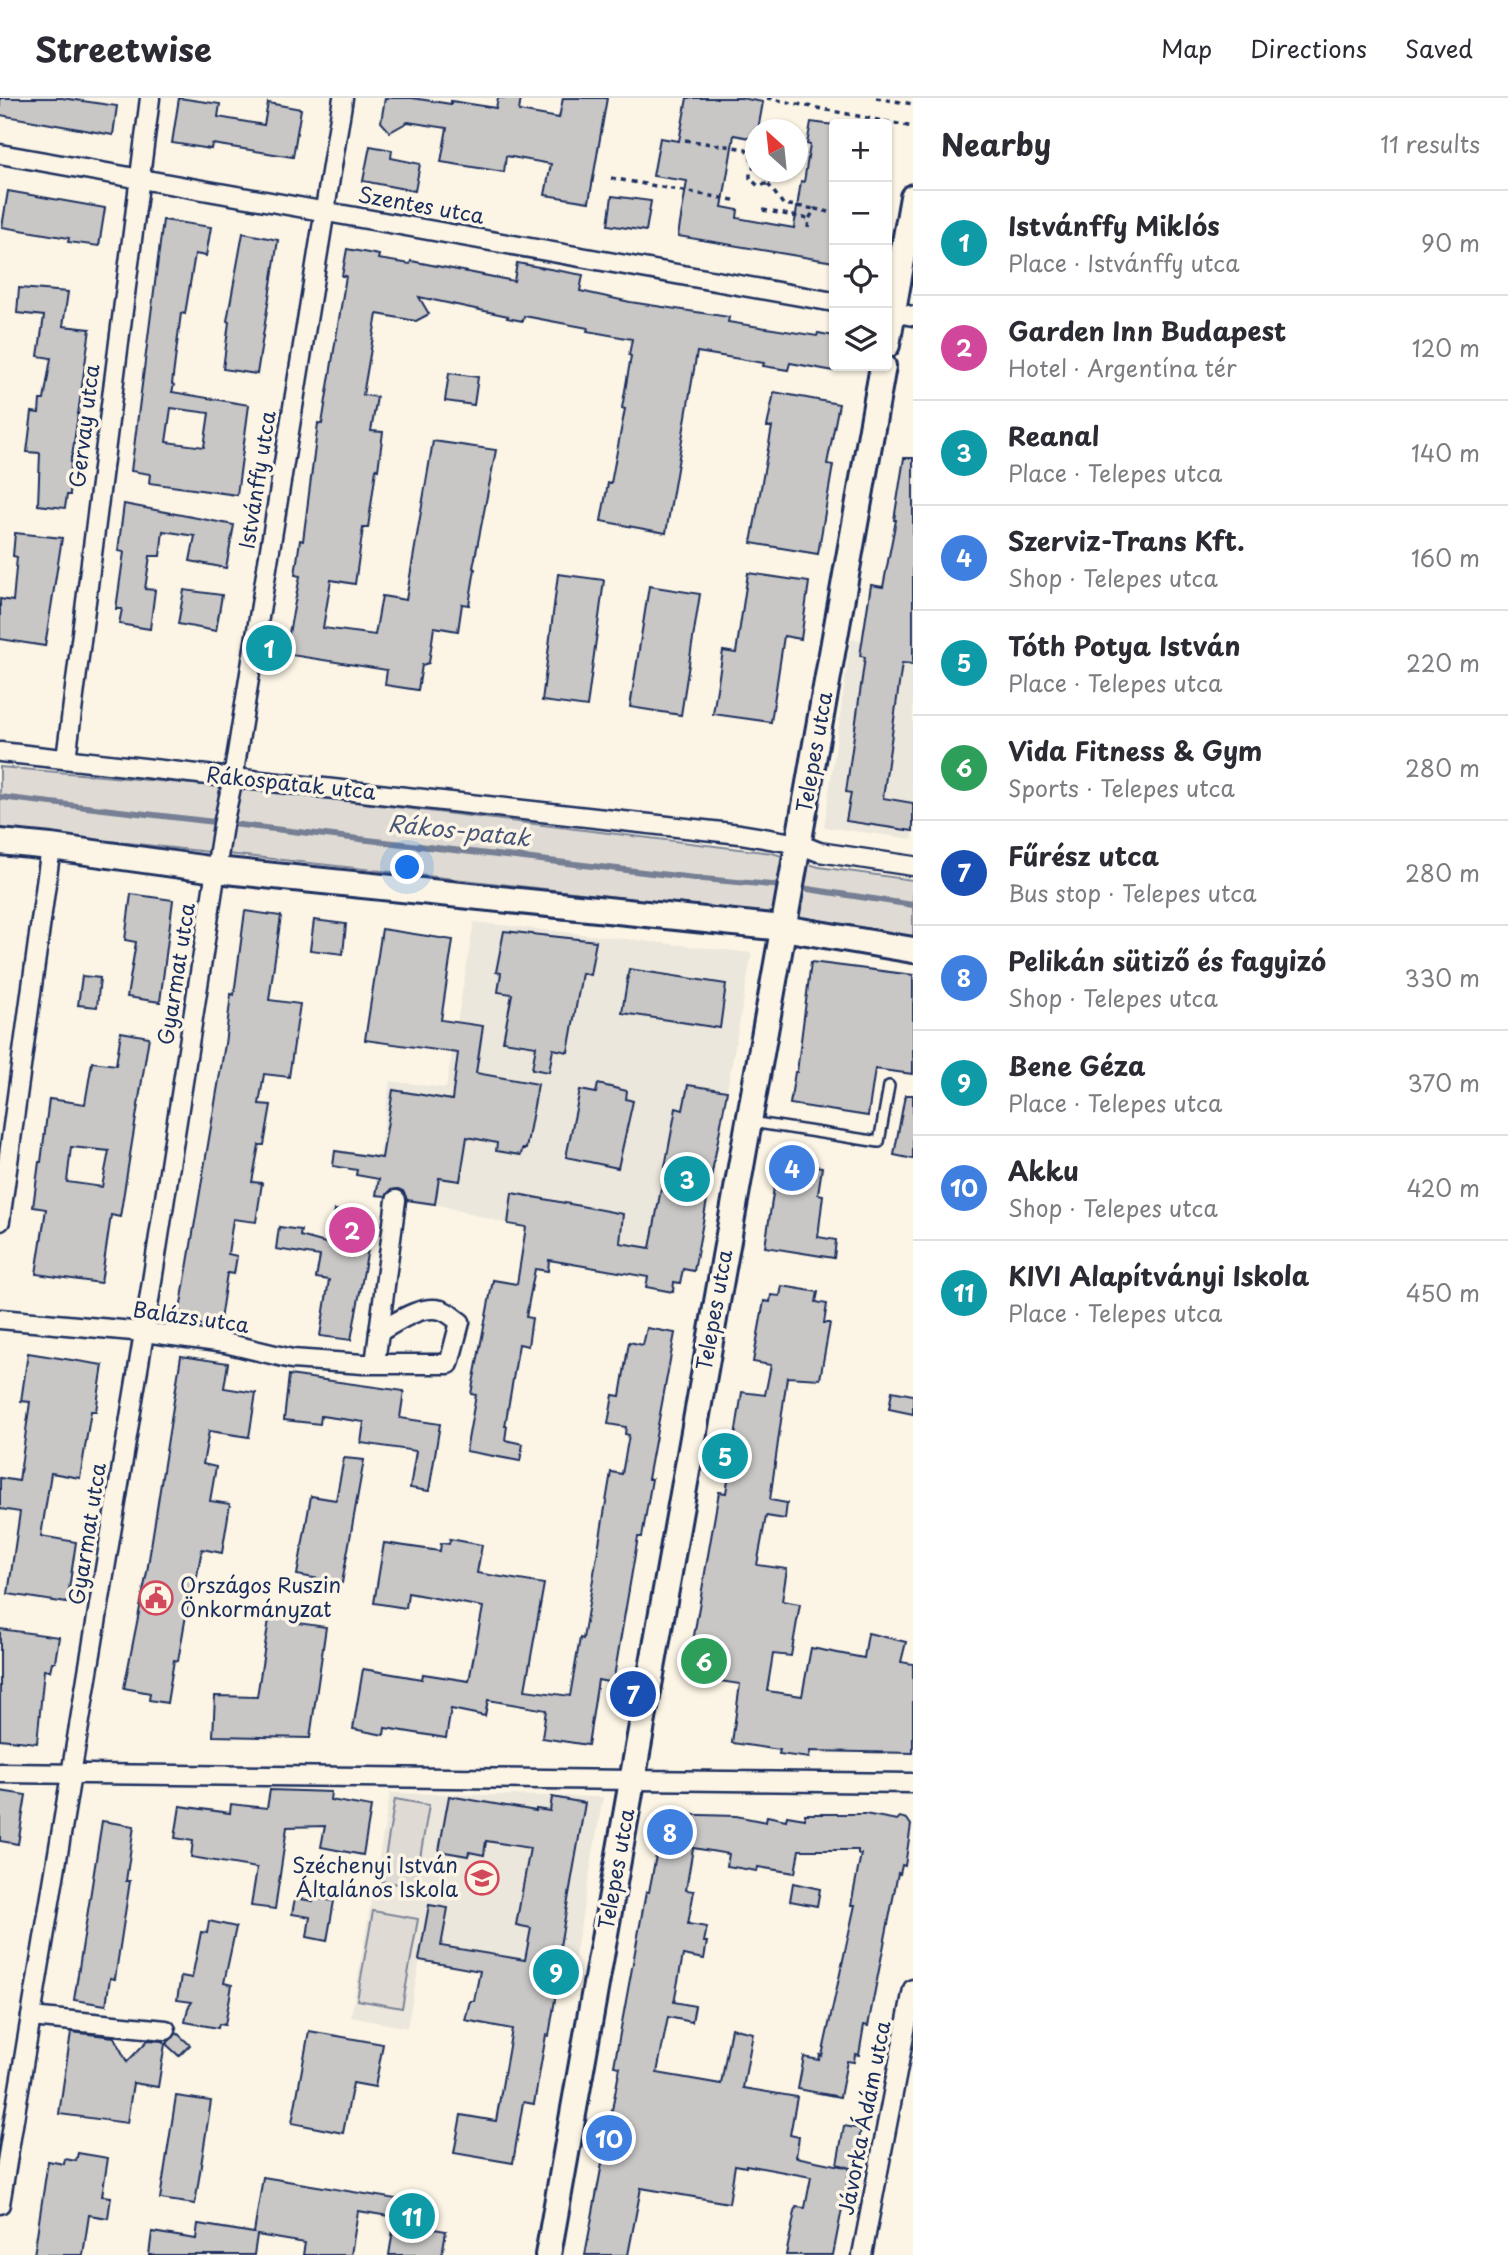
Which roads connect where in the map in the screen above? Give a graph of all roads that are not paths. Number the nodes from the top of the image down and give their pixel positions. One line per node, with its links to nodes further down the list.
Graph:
1 (150, 98): 4 (street, Gervay utca)
2 (343, 98): 6 (street, Istvánffy utca)
3 (0, 155): 4 (street, Szentes utca)
4 (139, 179): 6 (street, Szentes utca); 11 (street, Gervay utca)
5 (913, 197): 8 (street)
6 (325, 212): 7 (street, Szentes utca); 12 (street, Istvánffy utca)
7 (829, 301)
8 (897, 313)
9 (882, 371): 15 (street, Telepes utca)
10 (0, 752): 11 (street, Rákospatak utca)
11 (66, 759): 12 (street, Rákospatak utca)
12 (233, 778): 15 (street, Rákospatak utca); 17 (street, Istvánffy utca)
13 (0, 842): 14 (street)
14 (51, 847): 17 (street); 23 (street)
15 (797, 853): 16 (street, Rákospatak utca); 18 (street, Telepes utca)
16 (913, 866)
17 (216, 870): 18 (street); 25 (street, Gyarmat utca)
18 (785, 917): 19 (street); 21 (street, Telepes utca)
19 (913, 950)
20 (889, 1086): 21 (lane)
21 (749, 1122): 30 (street, Telepes utca)
22 (397, 1200): 26 (street)
23 (0, 1221)
24 (0, 1319): 25 (street, Balázs utca)
25 (144, 1332): 27 (street, Balázs utca); 29 (street, Gyarmat utca)
26 (379, 1332): 27 (street); 27 (street, Balázs utca)
27 (375, 1364)
28 (0, 1773): 29 (street)
29 (72, 1773): 30 (street); 33 (street, Gyarmat utca)
30 (633, 1778): 31 (street); 36 (street, Telepes utca)
31 (913, 1783)
32 (913, 1989): 37 (street, Jávorka Ádám utca)
33 (31, 2017): 34 (street); 35 (street, Gyarmat utca)
34 (166, 2030)
35 (0, 2204)
36 (548, 2255)
37 (862, 2255)

